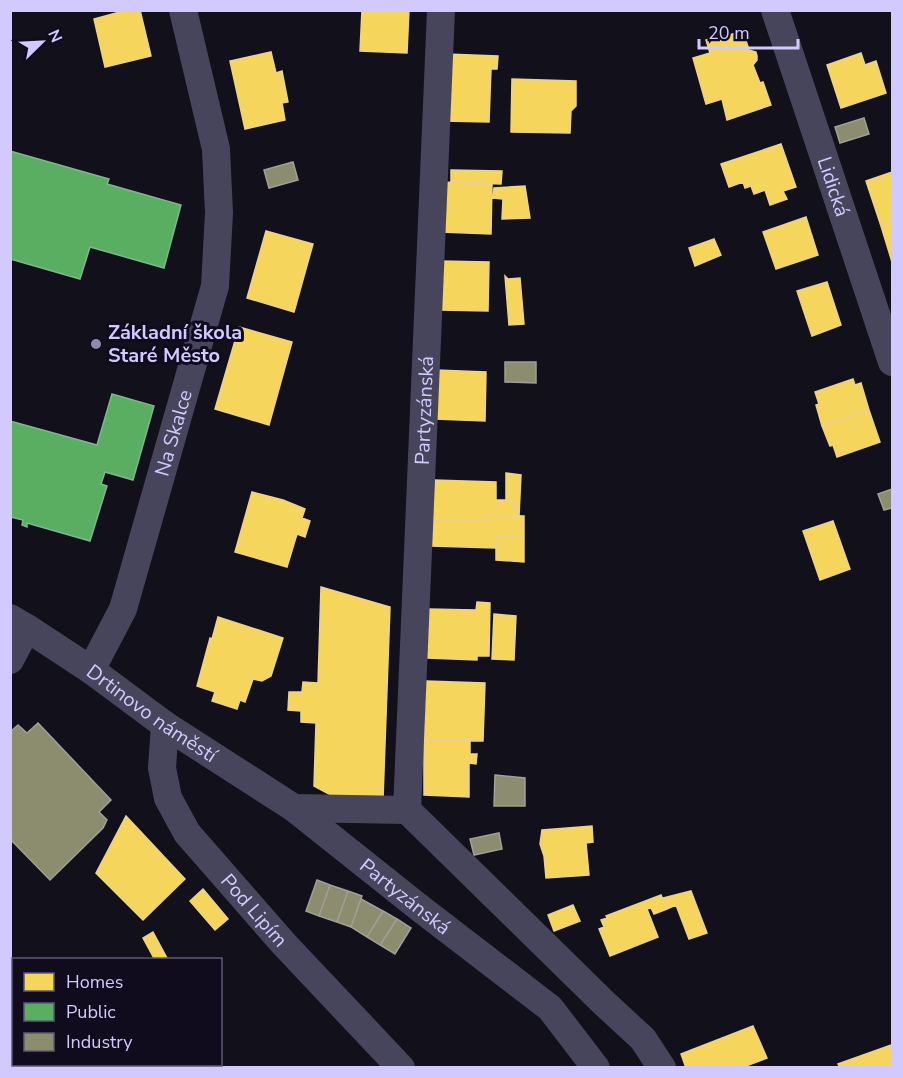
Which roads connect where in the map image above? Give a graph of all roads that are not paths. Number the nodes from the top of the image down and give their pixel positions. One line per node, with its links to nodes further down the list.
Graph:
1 (183, 10): 7 (street, Na Skalce)
2 (441, 10): 10 (street, Partyzánská)
3 (775, 10): 4 (street, Lidická)
4 (892, 362)
5 (19, 623): 6 (street); 7 (street, Drtinovo náměstí)
6 (10, 660)
7 (91, 670): 8 (street, Drtinovo náměstí)
8 (165, 725): 9 (street, Drtinovo náměstí); 11 (street, Pod Lipím)
9 (294, 808): 10 (street); 12 (street, Partyzánská)
10 (407, 810): 13 (street)
11 (401, 1068)
12 (596, 1068)
13 (662, 1068)

